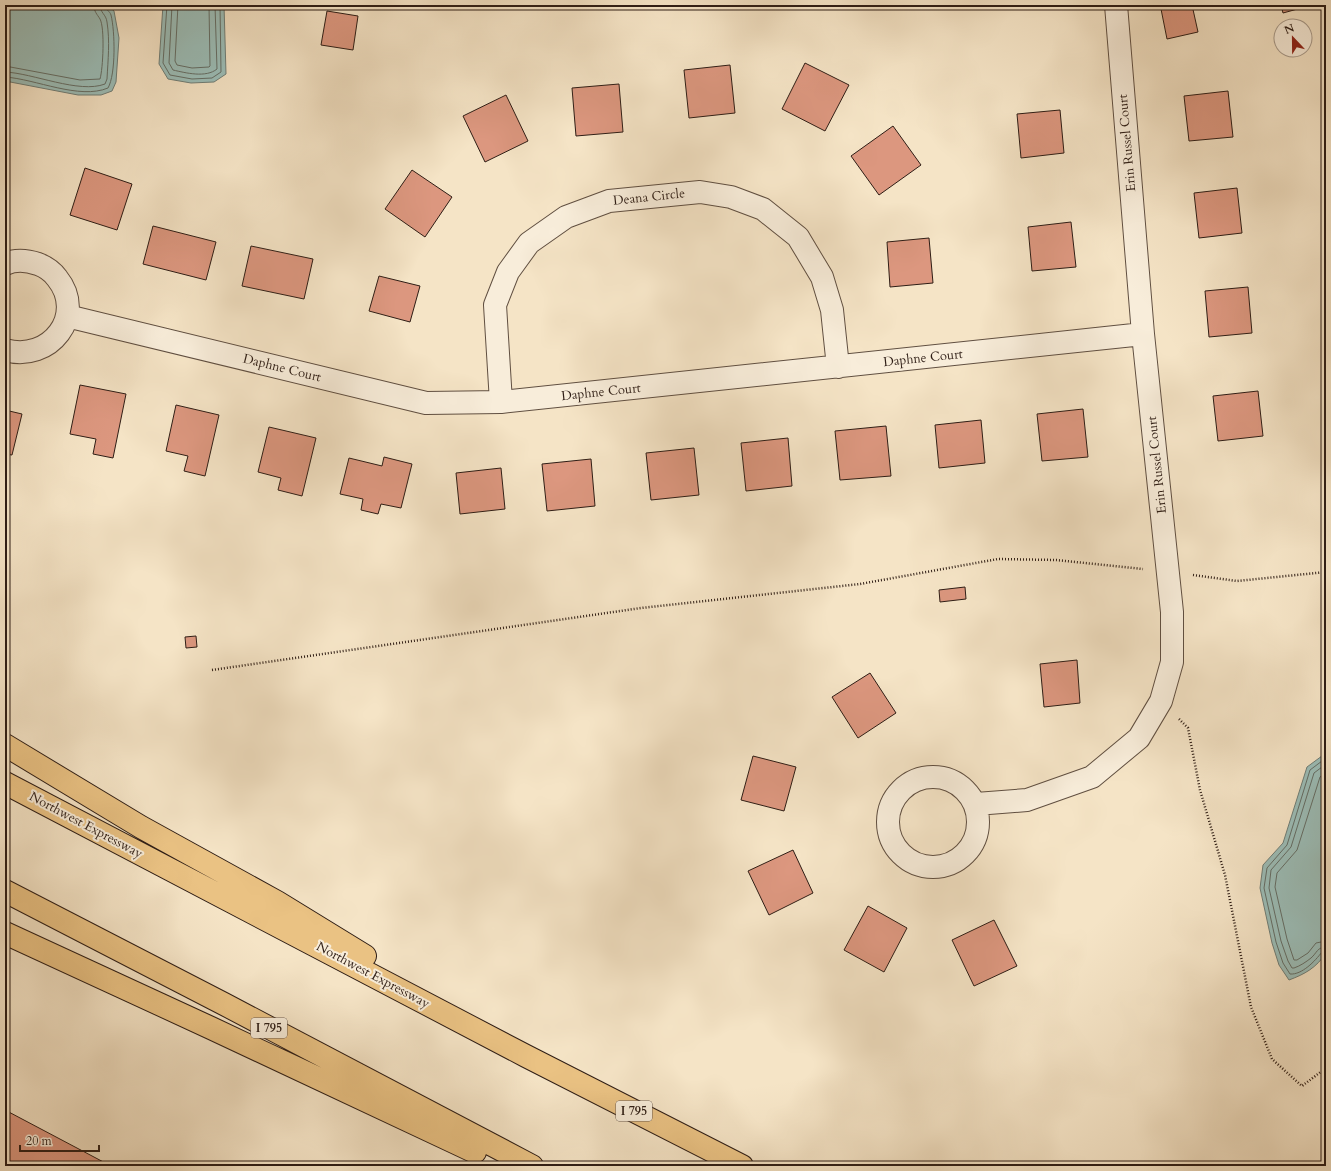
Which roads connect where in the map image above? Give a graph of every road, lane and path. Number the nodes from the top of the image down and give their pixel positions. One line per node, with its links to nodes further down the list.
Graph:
1 (1116, 5): 4 (street, Erin Russel Court)
2 (5, 264): 3 (street)
3 (67, 316): 5 (street); 7 (street, Daphne Court)
4 (1143, 334): 6 (street, Daphne Court); 8 (street, Erin Russel Court)
5 (5, 350)
6 (838, 367): 7 (street, Daphne Court); 7 (street, Deana Circle)
7 (501, 402)
8 (1168, 572): 9 (path); 10 (path); 11 (street, Erin Russel Court)
9 (1326, 572)
10 (212, 670)
11 (1161, 701): 14 (street, Erin Russel Court); 18 (path)
12 (5, 745): 17 (highway)
13 (5, 783): 17 (highway, Northwest Expressway / I 795)
14 (976, 804): 14 (street)
15 (5, 891): 20 (highway, I 795)
16 (5, 933): 19 (highway)
17 (526, 1056): 21 (highway, Northwest Expressway / I 795)
18 (1326, 1068)
19 (505, 1166)
20 (532, 1166)
21 (742, 1166)

